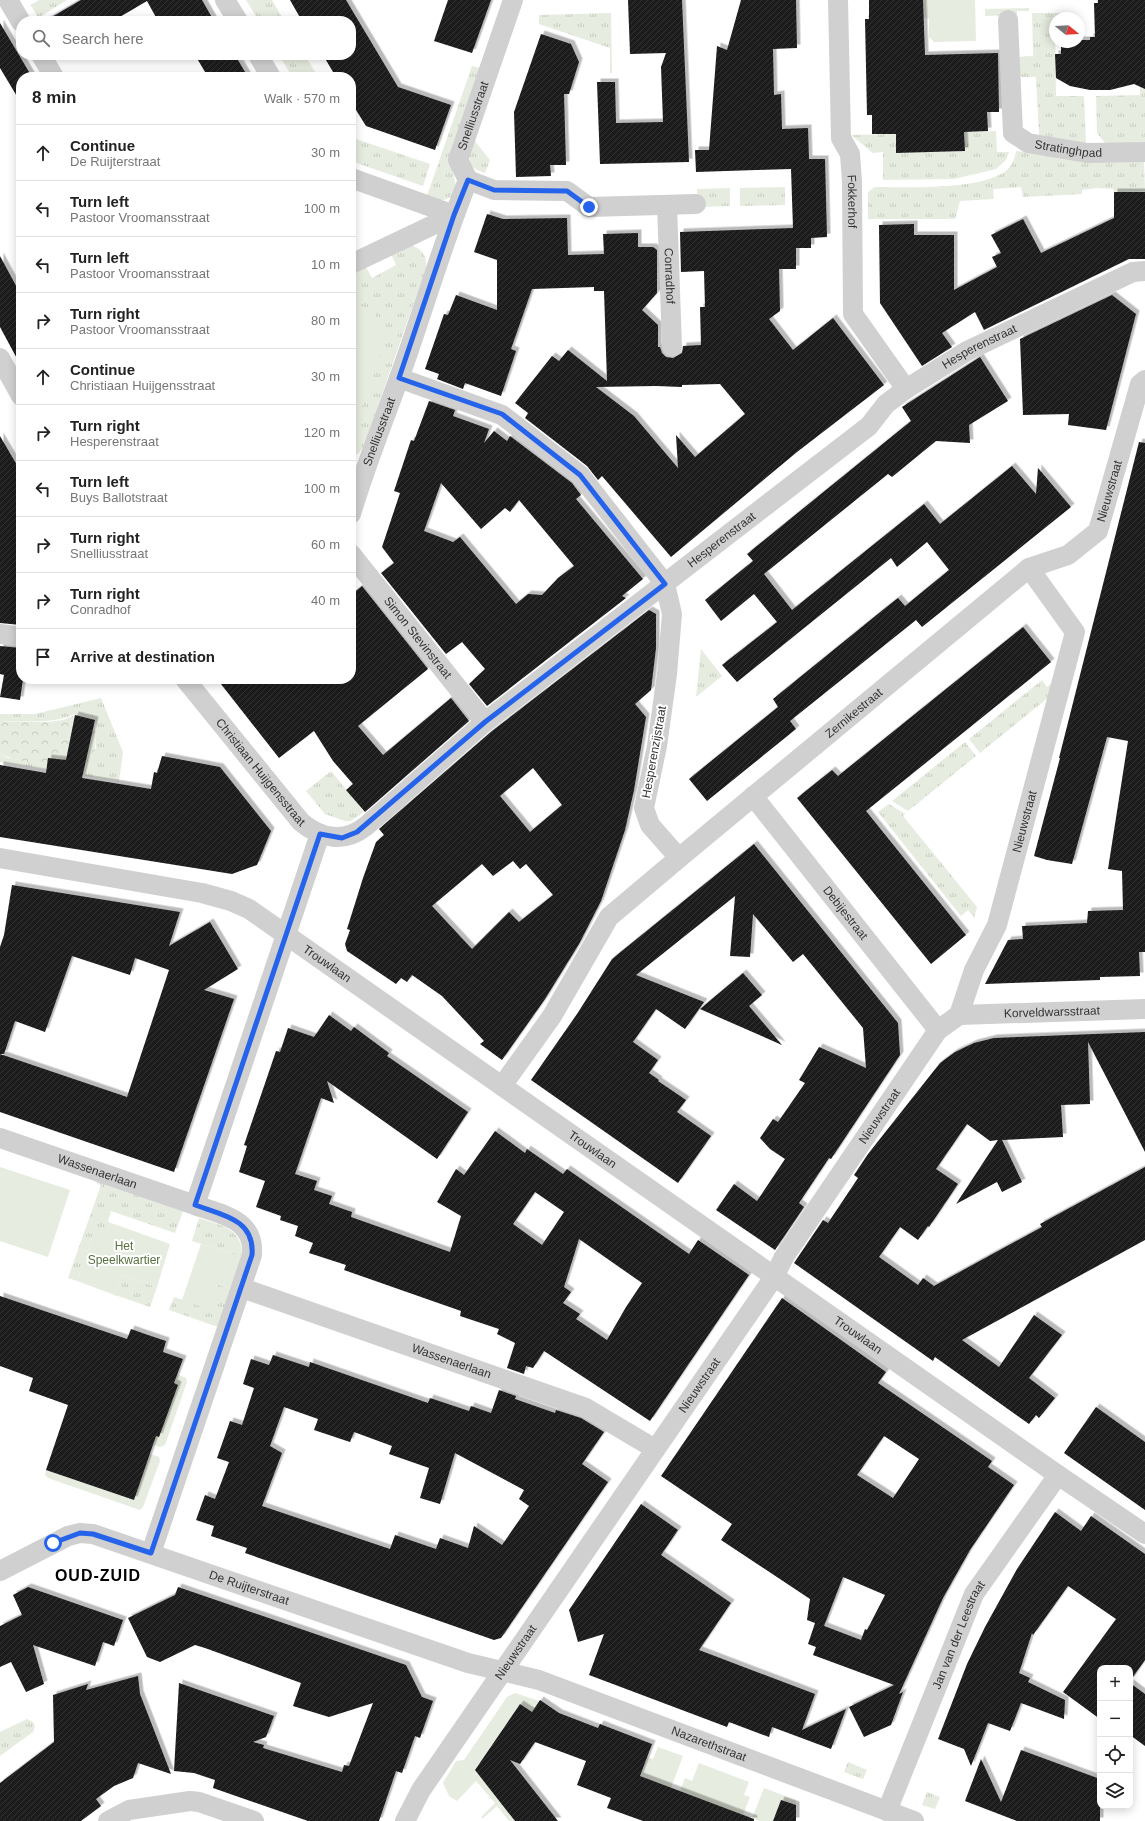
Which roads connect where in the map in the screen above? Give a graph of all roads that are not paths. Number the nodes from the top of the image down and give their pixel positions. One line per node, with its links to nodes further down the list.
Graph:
1 (7, 0): 5 (street); 6 (street)
2 (225, 0): 7 (street)
3 (513, 0): 15 (street, Snelliusstraat)
4 (838, 0): 26 (street, Fokkerhof)
5 (0, 3)
6 (17, 16)
7 (235, 16)
8 (1008, 20): 13 (street, Stratinghpad)
9 (44, 60): 11 (street)
10 (261, 60): 12 (street)
11 (51, 72)
12 (268, 72)
13 (1145, 152)
14 (356, 180): 18 (street)
15 (468, 180): 17 (street); 18 (street, Snelliusstraat)
16 (696, 204): 17 (street)
17 (667, 205): 21 (street, Conradhof)
18 (454, 215): 19 (street); 23 (street, Snelliusstraat)
19 (356, 262)
20 (1145, 272): 26 (street, Hesperenstraat)
21 (672, 347)
22 (0, 358): 25 (street)
23 (399, 378): 27 (street, Snelliusstraat); 30 (street)
24 (1145, 380): 29 (street, Nieuwstraat)
25 (16, 387)
26 (906, 389): 30 (street, Hesperenstraat)
27 (356, 477)
28 (356, 560): 34 (street, Simon Stevinstraat)
29 (1029, 568): 35 (street, Zernikestraat); 41 (street, Nieuwstraat)
30 (665, 584): 34 (street, Hesperenstraat); 37 (street, Hesperenzijstraat)
31 (0, 634): 32 (street)
32 (16, 636)
33 (188, 684): 36 (street, Christiaan Huijgensstraat)
34 (485, 722): 36 (street, Hesperenstraat)
35 (753, 796): 37 (street, Zernikestraat); 42 (street, Debijestraat)
36 (320, 834): 39 (street)
37 (679, 858): 43 (street)
38 (1, 864): 39 (street, Trouwlaan)
39 (286, 935): 43 (street, Trouwlaan); 45 (street)
40 (1145, 1009): 41 (street, Korveldwarsstraat)
41 (959, 1015): 42 (street, Nieuwstraat)
42 (938, 1030): 46 (street, Nieuwstraat)
43 (502, 1086): 46 (street, Trouwlaan)
44 (0, 1138): 45 (street, Wassenaerlaan)
45 (195, 1205): 47 (street, Wassenaerlaan)
46 (774, 1277): 48 (street, Nieuwstraat); 49 (street, Trouwlaan)
47 (242, 1288): 48 (street, Wassenaerlaan); 51 (street, Wassenaerlaan)
48 (655, 1449): 53 (street, Nieuwstraat)
49 (1058, 1475): 50 (street, Trouwlaan); 54 (street, Jan van der Leestraat)
50 (1145, 1534)
51 (151, 1553): 52 (street, De Ruijterstraat); 53 (street, De Ruijterstraat)
52 (0, 1571)
53 (502, 1671): 54 (street, Nazarethstraat); 57 (street, Nieuwstraat)
54 (887, 1810): 58 (street, Nazarethstraat)
55 (108, 1821): 56 (street)
56 (254, 1821)
57 (405, 1821)
58 (914, 1821)

